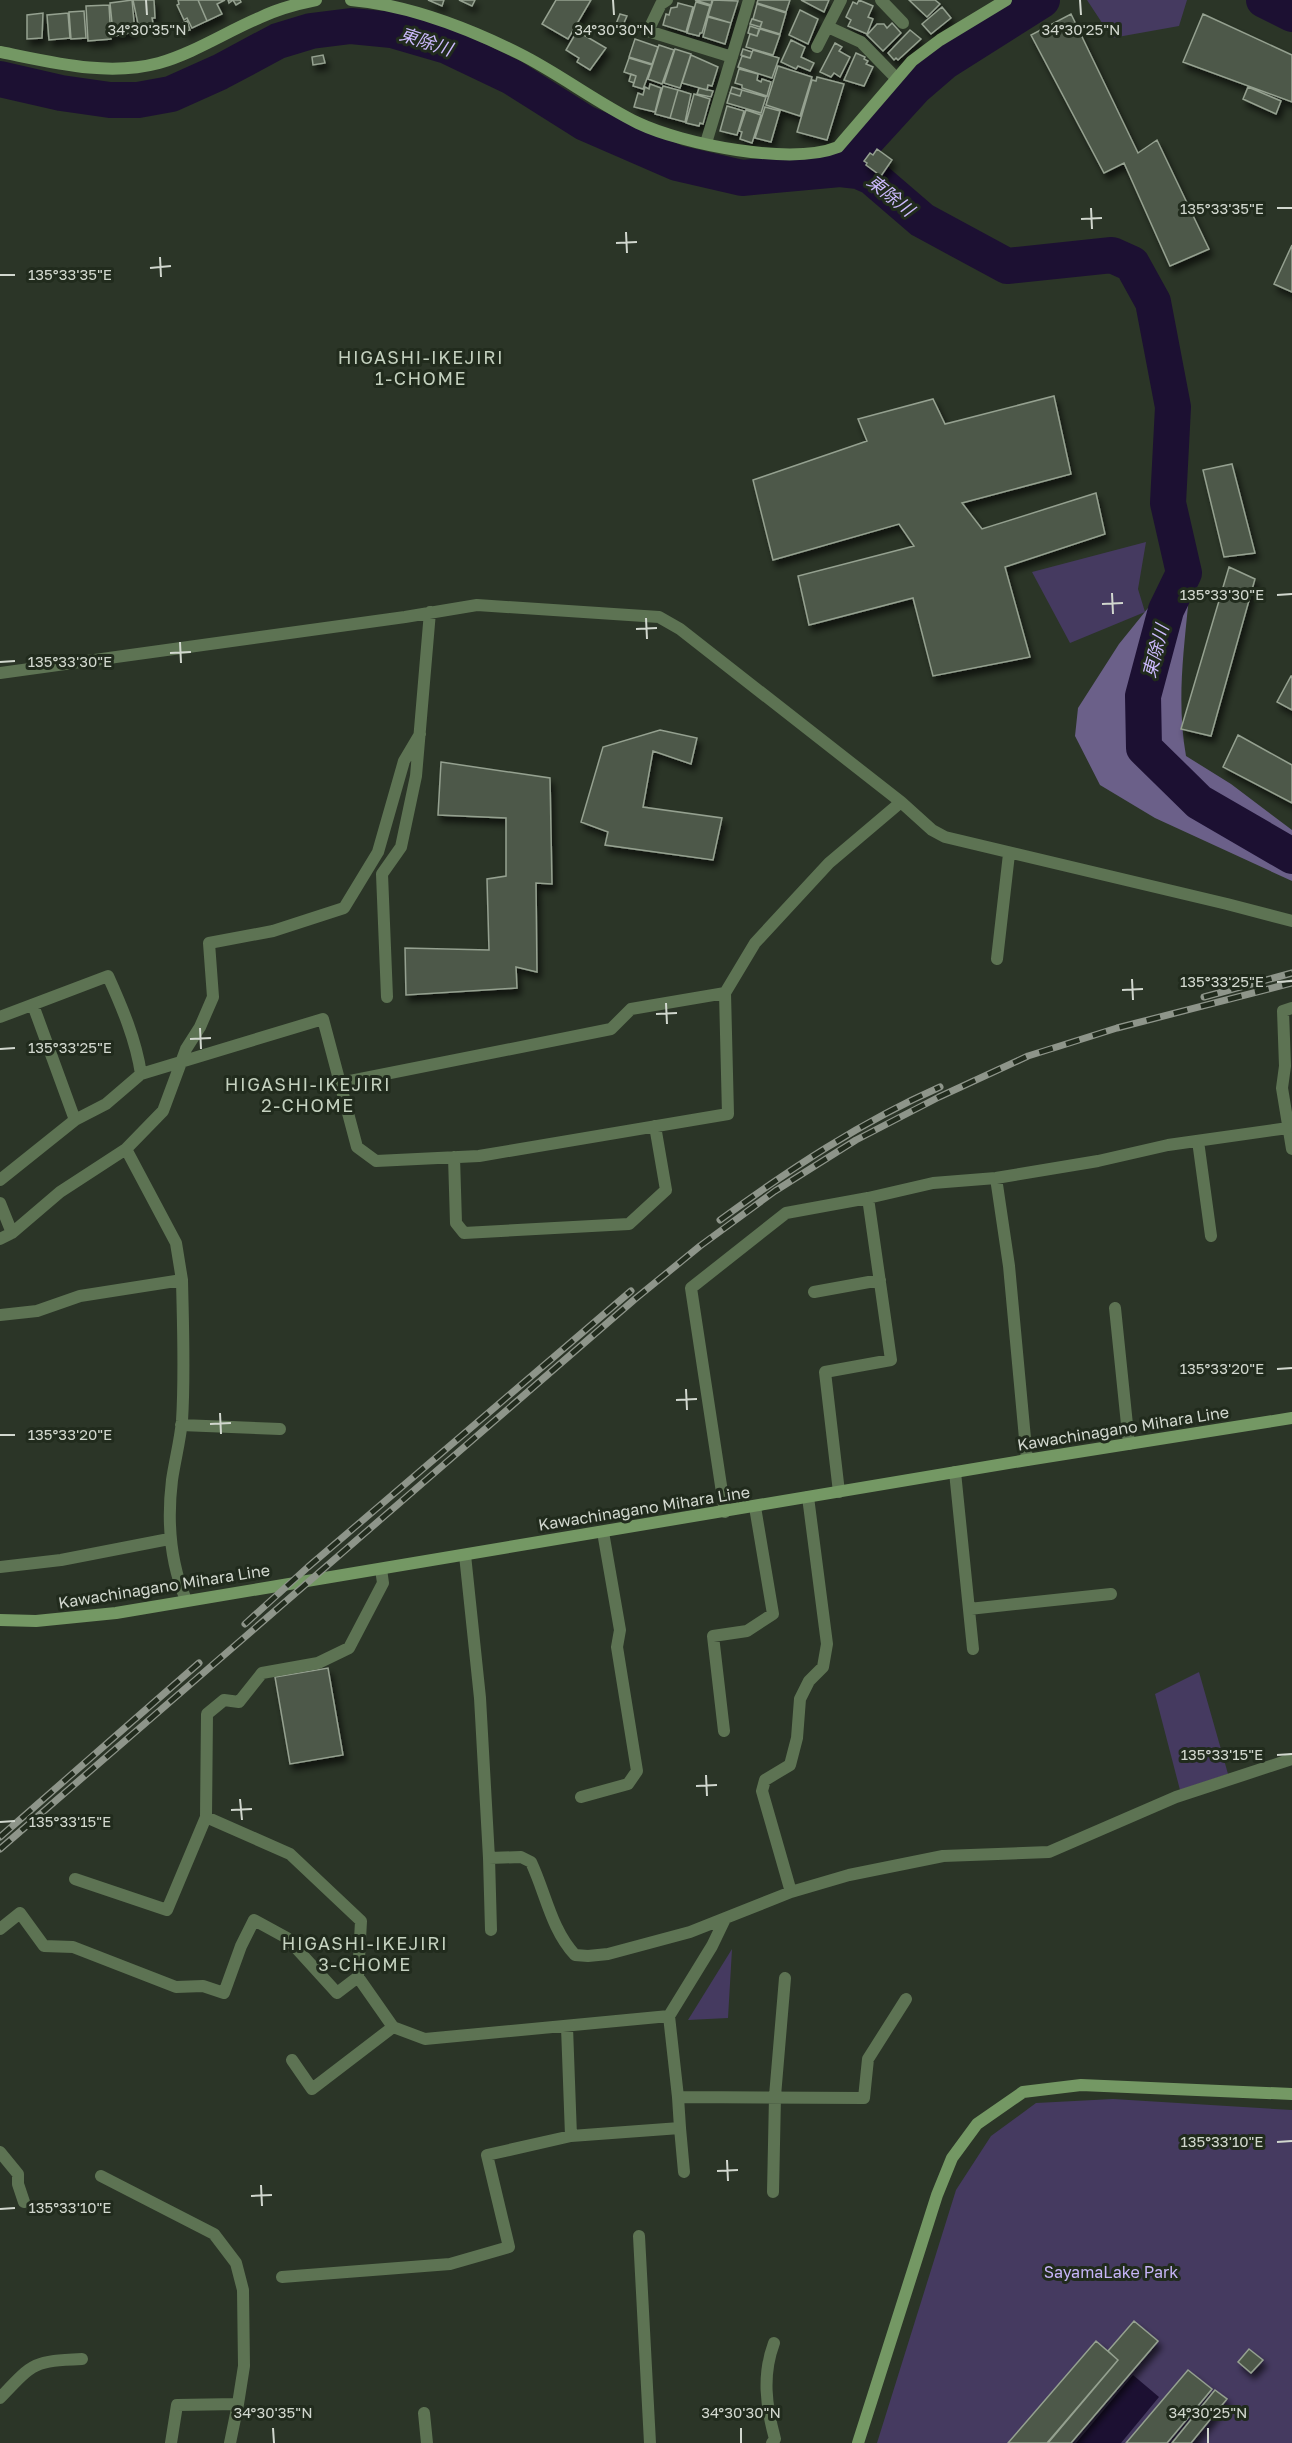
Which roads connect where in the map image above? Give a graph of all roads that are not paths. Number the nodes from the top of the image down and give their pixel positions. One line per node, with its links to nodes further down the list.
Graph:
1 (316, 0): 11 (street)
2 (351, 0): 14 (street)
3 (667, 0): 12 (street)
4 (749, 0): 12 (street)
5 (841, 0): 9 (street)
6 (881, 0): 8 (street)
7 (1006, 0): 13 (street)
8 (903, 23)
9 (828, 27): 10 (street); 13 (street)
10 (817, 47)
11 (0, 52)
12 (732, 57): 14 (street)
13 (896, 78): 14 (street)
14 (706, 143)
15 (430, 612): 16 (street); 17 (street); 18 (street)
16 (0, 673)
17 (420, 734): 23 (street); 27 (street)
18 (901, 802): 19 (street); 22 (street)
19 (1009, 854): 20 (street); 21 (street)
20 (1292, 921)
21 (997, 959)
22 (725, 993): 29 (street); 31 (street)
23 (387, 997)
24 (33, 1005): 26 (street); 28 (street); 30 (street)
25 (1292, 1008): 32 (street)
26 (0, 1017)
27 (181, 1062): 28 (street); 29 (street); 34 (street)
28 (141, 1074): 30 (street)
29 (340, 1083): 36 (street)
30 (75, 1120): 38 (street)
31 (655, 1126): 36 (street); 36 (street)
32 (1288, 1128): 33 (street); 35 (street)
33 (1198, 1141): 37 (street); 42 (street)
34 (126, 1149): 41 (street); 44 (street)
35 (1292, 1149)
36 (454, 1157)
37 (996, 1178): 39 (street); 53 (street)
38 (0, 1179)
39 (868, 1198): 45 (street); 58 (street)
40 (0, 1203): 41 (street)
41 (12, 1233): 43 (street)
42 (1211, 1236)
43 (0, 1239)
44 (182, 1280): 48 (street); 50 (street)
45 (880, 1280): 46 (street); 55 (street)
46 (814, 1292)
47 (1115, 1308): 52 (street)
48 (0, 1315)
49 (1292, 1418): 52 (street, Kawachinagano Mihara Line)
50 (181, 1425): 51 (street); 60 (street)
51 (280, 1429)
52 (1129, 1444): 53 (street, Kawachinagano Mihara Line)
53 (1027, 1460): 54 (street, Kawachinagano Mihara Line)
54 (955, 1472): 55 (street, Kawachinagano Mihara Line); 66 (street)
55 (839, 1492): 56 (street, Kawachinagano Mihara Line)
56 (808, 1497): 57 (street, Kawachinagano Mihara Line); 75 (street)
57 (755, 1507): 58 (street, Kawachinagano Mihara Line); 69 (street)
58 (725, 1512): 59 (street, Kawachinagano Mihara Line)
59 (603, 1532): 61 (street, Kawachinagano Mihara Line); 71 (street)
60 (170, 1539): 62 (street); 65 (street)
61 (465, 1555): 63 (street, Kawachinagano Mihara Line); 73 (street)
62 (0, 1567)
63 (381, 1569): 65 (street, Kawachinagano Mihara Line); 72 (street)
64 (1111, 1594): 66 (street)
65 (186, 1600): 67 (street, Kawachinagano Mihara Line)
66 (969, 1609): 68 (street)
67 (0, 1620)
68 (973, 1649)
69 (724, 1731)
70 (1292, 1759): 75 (street)
71 (581, 1797)
72 (206, 1817): 74 (street); 79 (street)
73 (489, 1858): 76 (street); 78 (street)
74 (75, 1879)
75 (791, 1892): 76 (street)
76 (725, 1919): 82 (street)
77 (0, 1929): 79 (street)
78 (491, 1930)
79 (358, 1977): 83 (street)
80 (785, 1978): 87 (street)
81 (906, 1999): 87 (street)
82 (669, 2016): 84 (street); 88 (street)
83 (393, 2027): 84 (street); 85 (street)
84 (567, 2027): 90 (street)
85 (292, 2060)
86 (1292, 2094): 108 (street)
87 (776, 2096): 88 (street); 94 (street)
88 (678, 2097): 89 (street)
89 (680, 2128): 90 (street); 92 (street)
90 (571, 2136): 97 (street)
91 (0, 2152): 95 (street)
92 (684, 2172)
93 (101, 2176): 101 (street)
94 (773, 2192)
95 (24, 2202)
96 (639, 2236): 106 (street)
97 (282, 2277)
98 (774, 2343): 107 (street)
99 (82, 2359): 100 (street)
100 (0, 2398)
101 (238, 2404): 103 (street); 104 (street)
102 (424, 2413): 105 (street)
103 (171, 2443)
104 (230, 2443)
105 (427, 2443)
106 (650, 2443)
107 (772, 2443)
108 (858, 2443)

